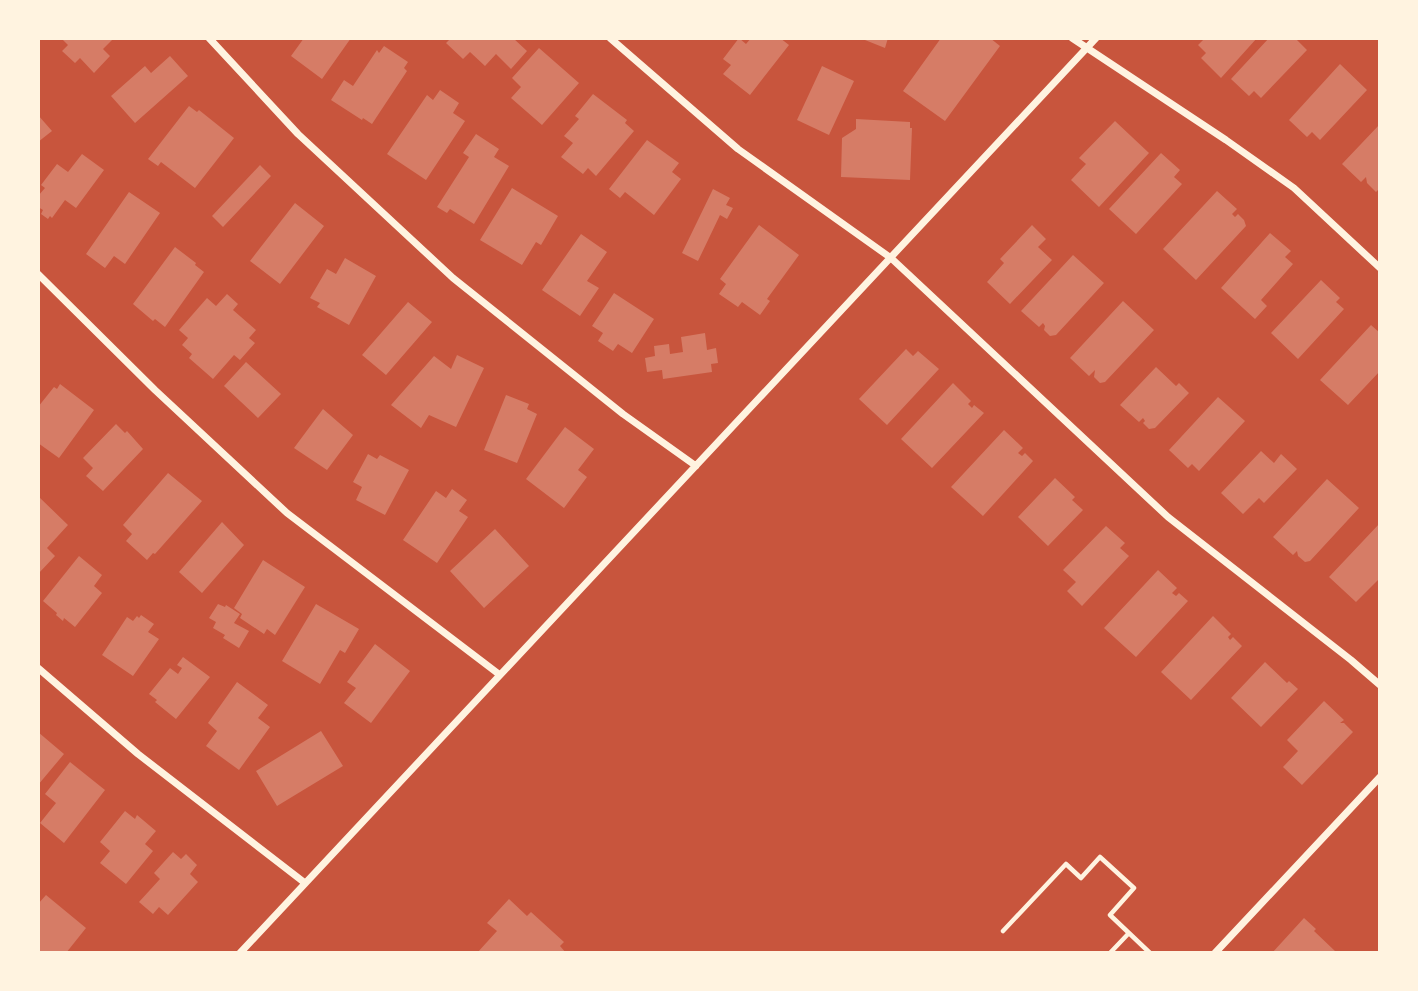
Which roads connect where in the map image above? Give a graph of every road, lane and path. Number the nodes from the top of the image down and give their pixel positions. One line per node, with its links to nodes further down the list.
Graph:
1 (209, 38): 9 (street)
2 (610, 38): 6 (street)
3 (1072, 38): 5 (street)
4 (1096, 38): 5 (street)
5 (1086, 48): 6 (street); 7 (street)
6 (891, 258): 9 (street); 12 (street)
7 (1380, 268)
8 (38, 274): 11 (street)
9 (696, 466): 11 (street)
10 (38, 668): 14 (street)
11 (500, 675): 14 (street)
12 (1380, 685)
13 (1380, 777): 20 (street)
14 (305, 883): 17 (street)
15 (1003, 931): 16 (path)
16 (1129, 933): 18 (path); 19 (path)
17 (240, 953)
18 (1110, 953)
19 (1150, 953)
20 (1215, 953)

